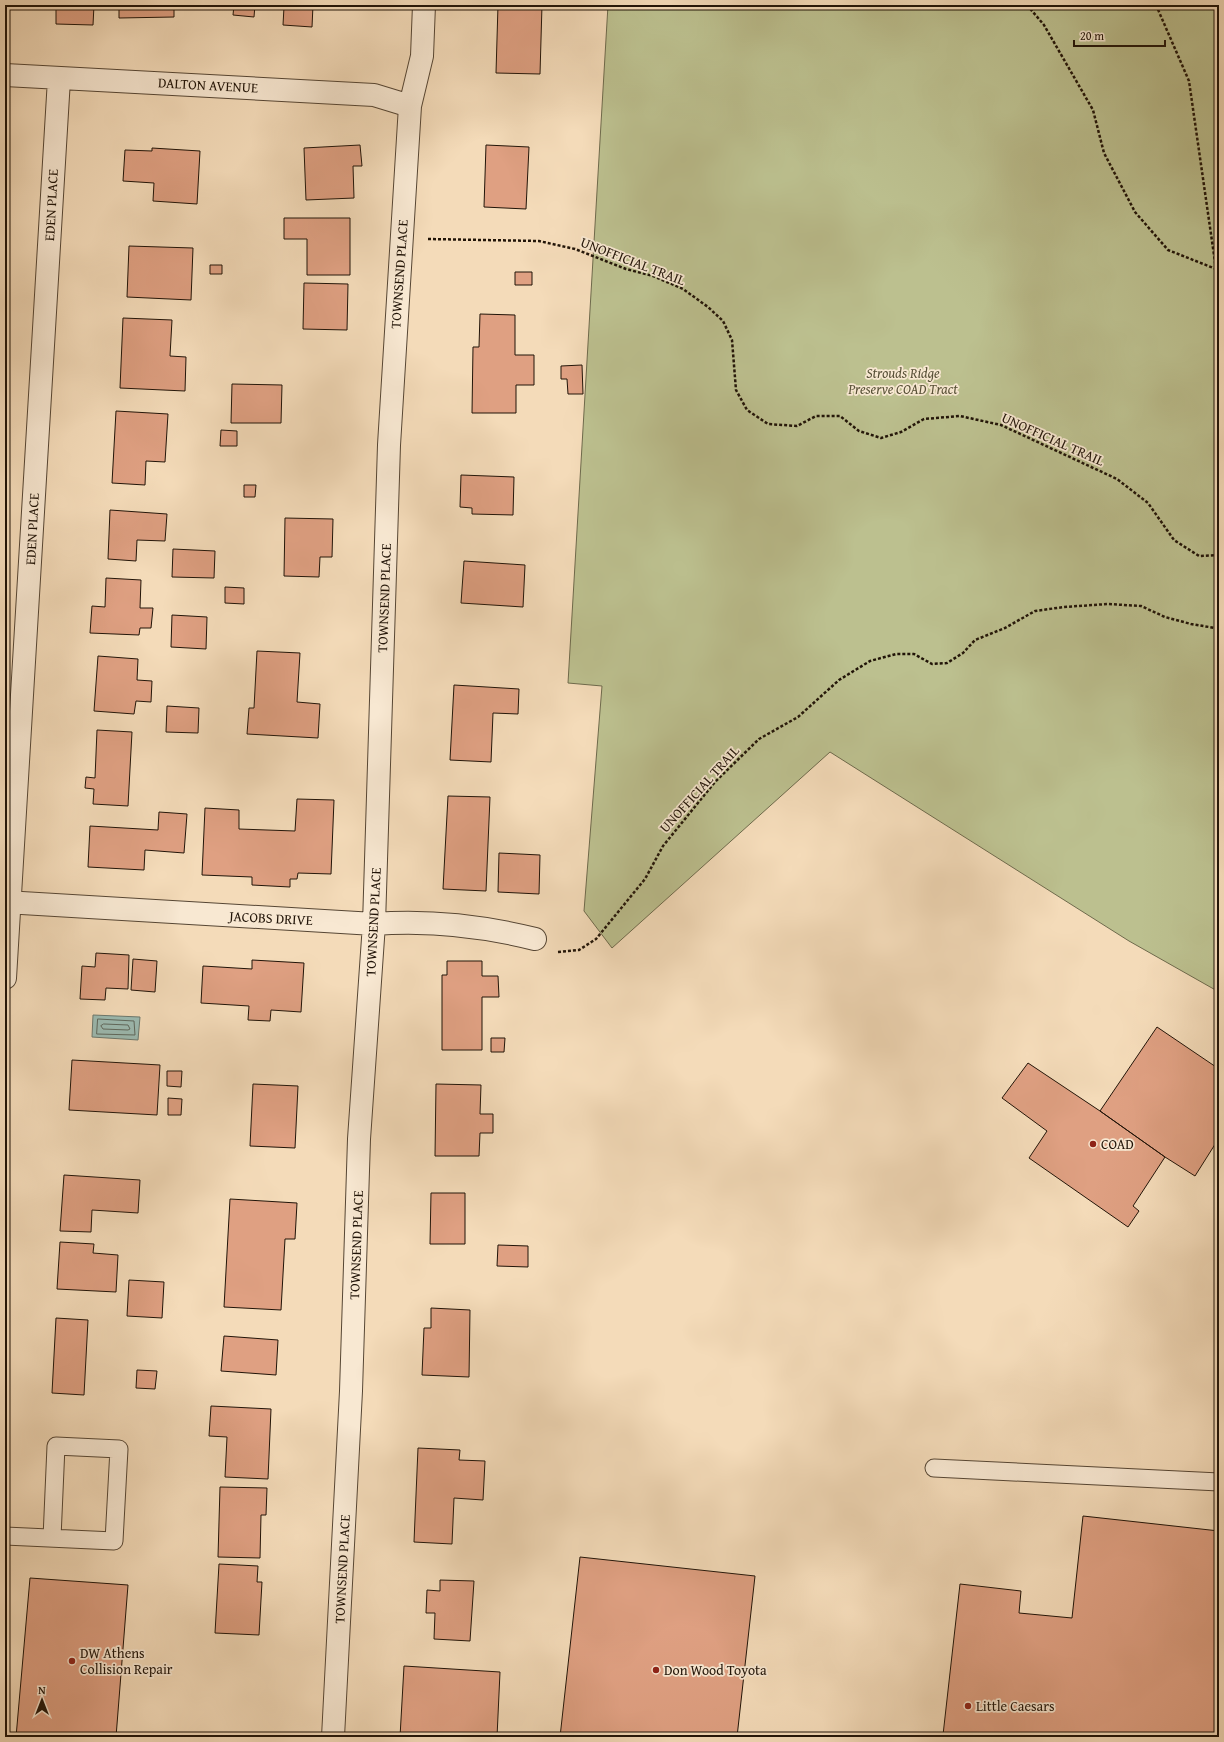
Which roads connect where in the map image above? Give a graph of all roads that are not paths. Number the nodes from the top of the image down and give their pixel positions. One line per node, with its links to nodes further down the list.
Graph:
1 (424, 5): 4 (street, TOWNSEND PLACE)
2 (5, 75): 3 (street, DALTON AVENUE)
3 (59, 79): 4 (street, DALTON AVENUE); 5 (street, EDEN PLACE)
4 (410, 106): 6 (street, TOWNSEND PLACE)
5 (7, 902): 6 (street, JACOBS DRIVE); 8 (street, EDEN PLACE)
6 (374, 924): 7 (street, JACOBS DRIVE); 13 (street, TOWNSEND PLACE)
7 (535, 939)
8 (5, 978)
9 (934, 1468): 10 (lane)
10 (1219, 1482)
11 (5, 1536): 12 (lane)
12 (52, 1538): 12 (lane)
13 (333, 1737)

